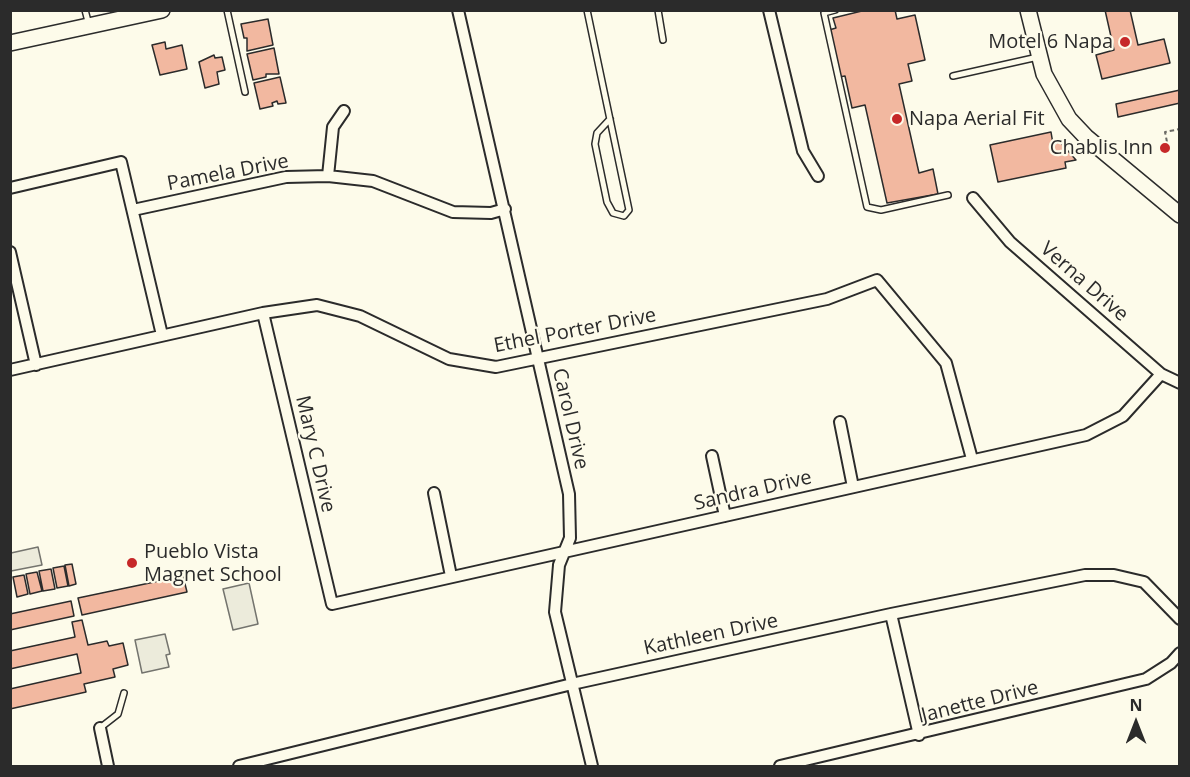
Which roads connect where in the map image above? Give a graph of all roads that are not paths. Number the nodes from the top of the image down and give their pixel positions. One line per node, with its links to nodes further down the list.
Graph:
1 (85, 10): 10 (lane)
2 (162, 10): 10 (street)
3 (227, 10): 15 (lane)
4 (458, 10): 23 (street, Carol Drive)
5 (587, 10): 17 (lane)
6 (658, 10): 11 (lane)
7 (769, 10): 19 (street)
8 (835, 10): 21 (lane)
9 (1028, 10): 13 (street)
10 (89, 26): 12 (street)
11 (663, 40)
12 (10, 43)
13 (1038, 57): 14 (lane); 25 (street)
14 (953, 76)
15 (245, 92)
16 (344, 111): 18 (street)
17 (610, 119): 17 (lane)
18 (328, 176): 23 (street, Pamela Drive); 24 (street, Pamela Drive)
19 (818, 176)
20 (10, 188): 24 (street)
21 (948, 195)
22 (973, 198): 32 (street, Verna Drive)
23 (505, 209): 29 (street, Carol Drive)
24 (133, 210): 28 (street)
25 (1179, 215)
26 (10, 252): 30 (street)
27 (263, 313): 28 (street, Ethel Porter Drive); 29 (street, Ethel Porter Drive); 42 (street, Mary C Drive)
28 (162, 335): 30 (street, Ethel Porter Drive)
29 (538, 359): 36 (street, Ethel Porter Drive); 40 (street, Carol Drive)
30 (36, 364): 31 (street, Ethel Porter Drive)
31 (10, 370)
32 (1161, 374): 33 (street, Verna Drive); 36 (street, Sandra Drive)
33 (1179, 383)
34 (840, 422): 37 (street)
35 (712, 456): 39 (street)
36 (972, 459): 37 (street, Sandra Drive)
37 (853, 487): 39 (street, Sandra Drive)
38 (434, 493): 41 (street)
39 (725, 516): 40 (street, Sandra Drive)
40 (565, 551): 41 (street, Sandra Drive); 46 (street, Carol Drive)
41 (451, 576): 42 (street, Sandra Drive)
42 (332, 604)
43 (891, 614): 44 (street, Kathleen Drive); 46 (street, Kathleen Drive); 49 (street)
44 (1179, 619)
45 (1179, 653): 49 (street, Janette Drive)
46 (572, 684): 51 (street, Kathleen Drive); 52 (street, Carol Drive)
47 (124, 693): 48 (lane)
48 (100, 728): 50 (street)
49 (918, 735): 53 (street, Janette Drive)
50 (108, 766)
51 (239, 766)
52 (592, 766)
53 (780, 766)

